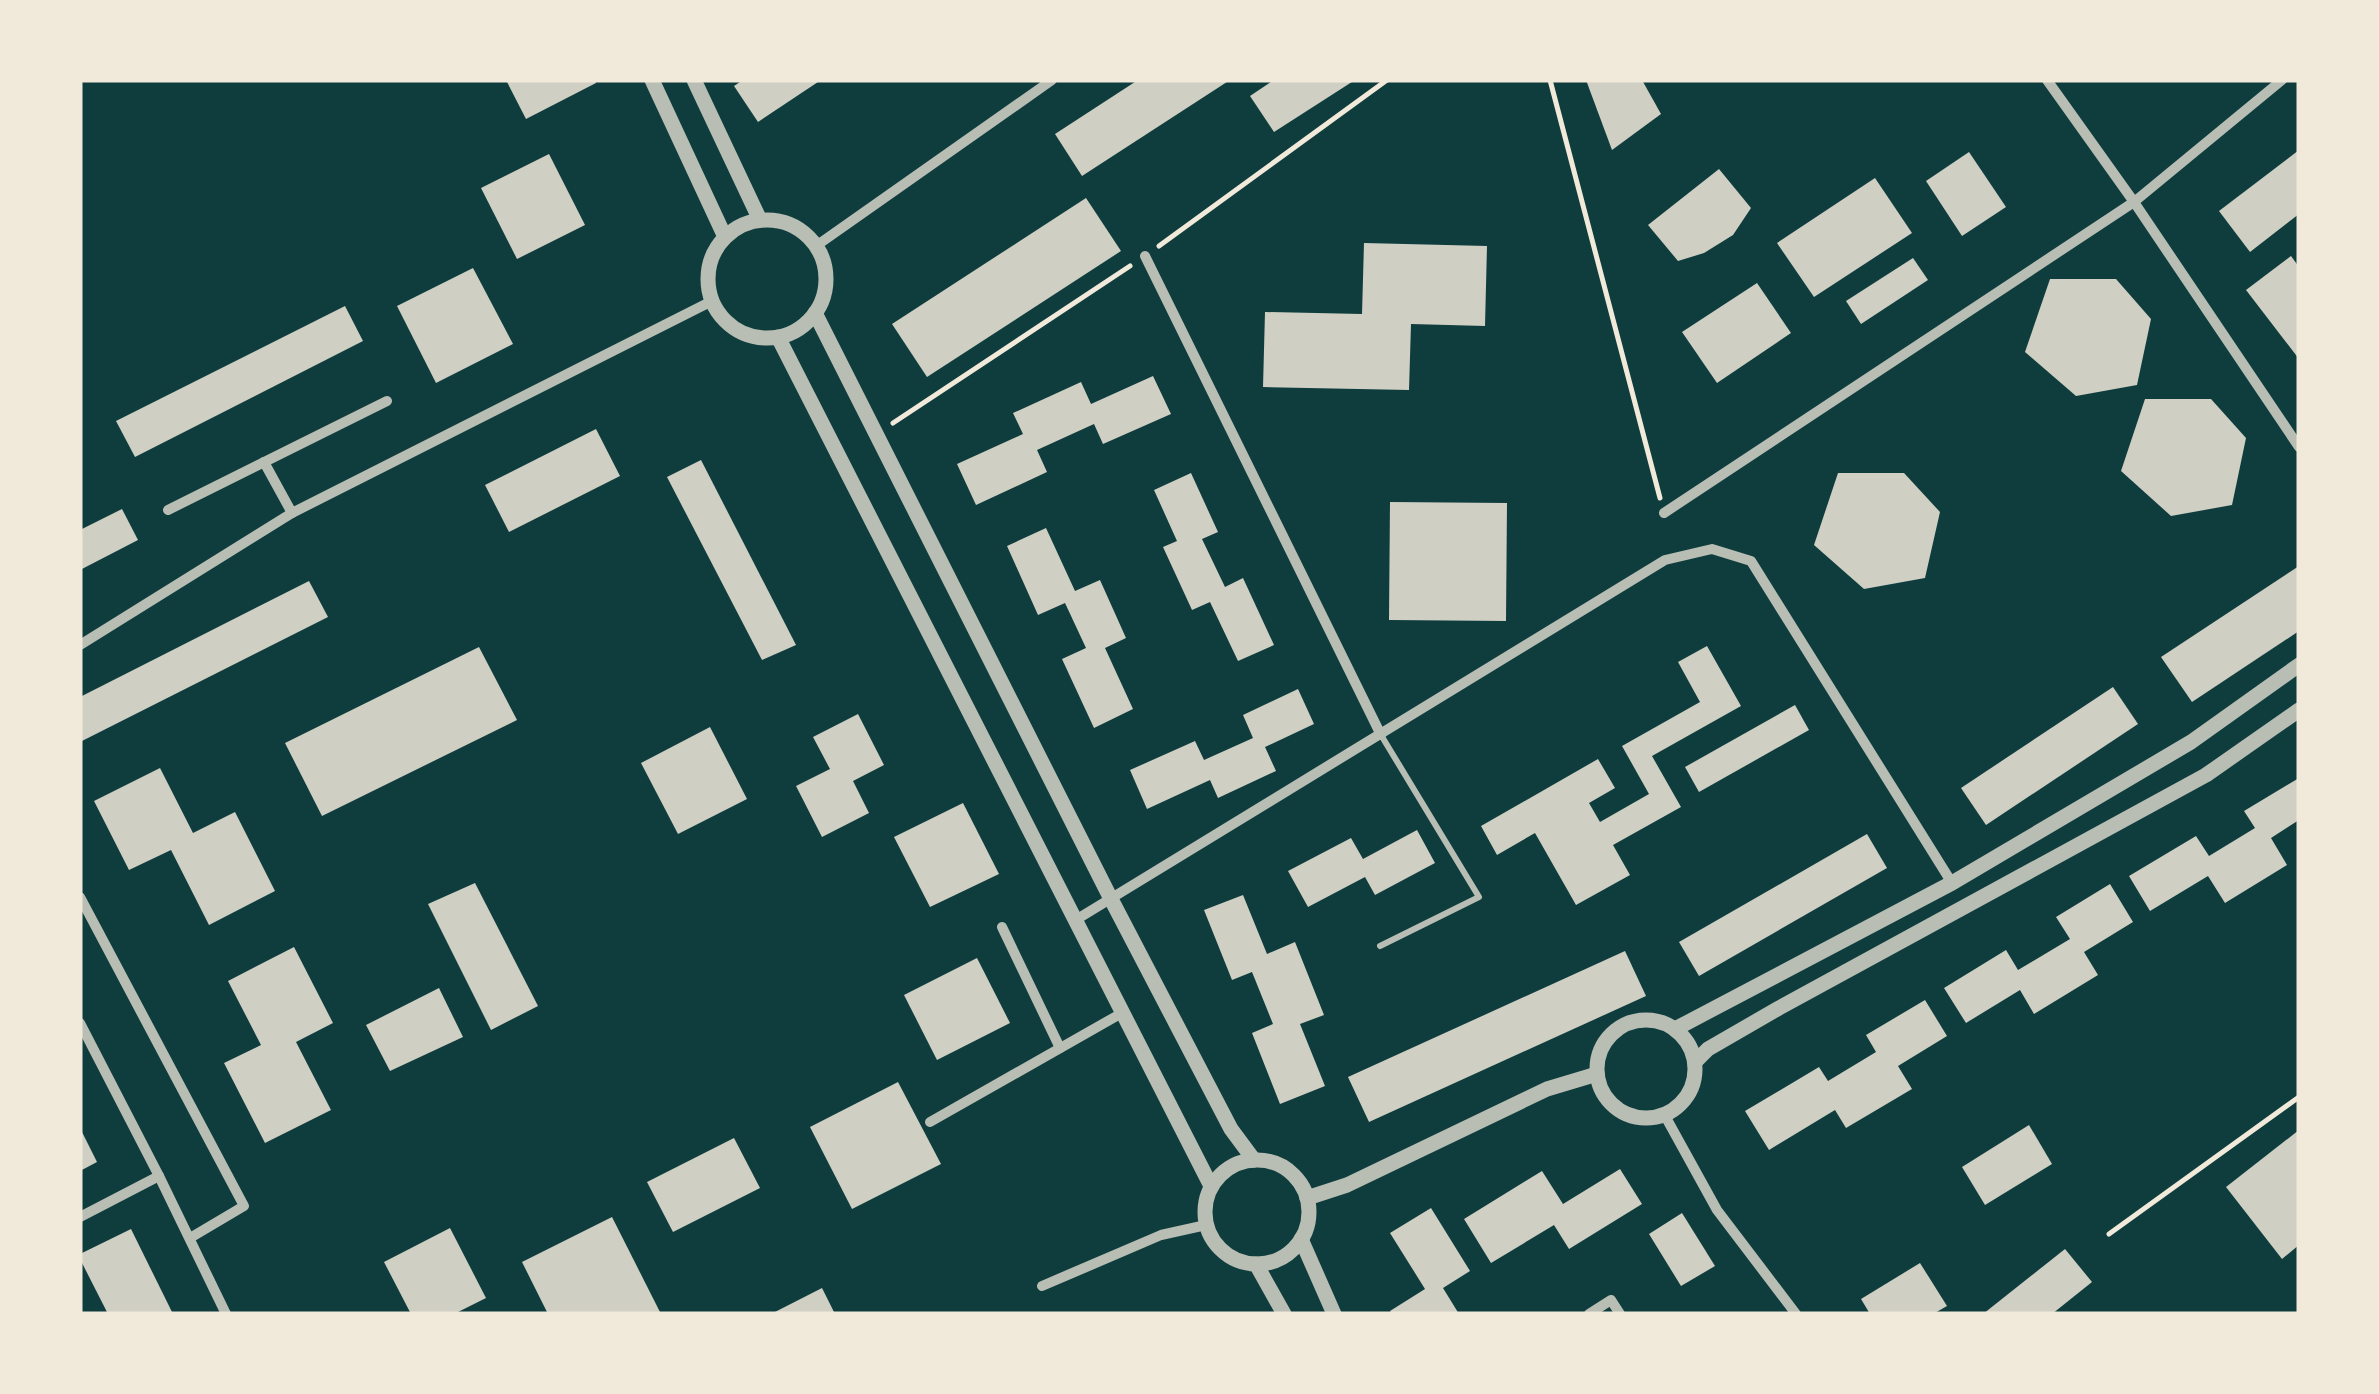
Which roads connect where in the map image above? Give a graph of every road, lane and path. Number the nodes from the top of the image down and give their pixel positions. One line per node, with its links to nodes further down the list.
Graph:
1 (652, 80): 9 (street)
2 (694, 80): 8 (street)
3 (1052, 80): 10 (street)
4 (1550, 80): 20 (path)
5 (2046, 80): 7 (street)
6 (2282, 80): 7 (street)
7 (2134, 202): 16 (street); 20 (street)
8 (760, 220): 9 (street); 10 (street)
9 (726, 237): 12 (street)
10 (816, 246): 13 (street)
11 (1146, 256): 24 (street)
12 (712, 300): 14 (street); 19 (street)
13 (816, 313): 14 (street); 27 (street)
14 (778, 337): 28 (street)
15 (386, 401): 17 (street)
16 (2299, 447)
17 (264, 462): 18 (street); 19 (street)
18 (168, 510)
19 (292, 513): 21 (street)
20 (1664, 513)
21 (80, 645)
22 (2299, 666): 25 (street)
23 (2299, 710): 35 (street)
24 (1382, 735): 25 (street); 27 (street); 30 (lane)
25 (1952, 883): 33 (street)
26 (80, 897): 47 (street)
27 (1111, 900): 28 (street); 40 (street)
28 (1074, 921): 31 (street)
29 (1002, 927): 34 (street)
30 (1380, 946)
31 (1122, 1012): 34 (street); 42 (street)
32 (80, 1022): 41 (street)
33 (1675, 1029): 35 (street); 36 (street)
34 (1060, 1048): 39 (street)
35 (1695, 1062): 38 (street)
36 (1597, 1074): 38 (street); 43 (street)
37 (2299, 1098): 46 (path)
38 (1664, 1114): 56 (street)
39 (930, 1122)
40 (1254, 1160): 42 (street); 43 (street)
41 (160, 1176): 44 (street); 47 (street)
42 (1211, 1186): 45 (street)
43 (1307, 1198): 48 (street)
44 (80, 1217)
45 (1206, 1226): 49 (street); 50 (street)
46 (2109, 1234)
47 (190, 1238): 51 (street)
48 (1301, 1240): 49 (street); 53 (street)
49 (1256, 1264): 52 (street)
50 (1042, 1286)
51 (226, 1314)
52 (1284, 1314)
53 (1334, 1314)
54 (1589, 1314): 55 (street)
55 (1620, 1314)
56 (1796, 1314)

